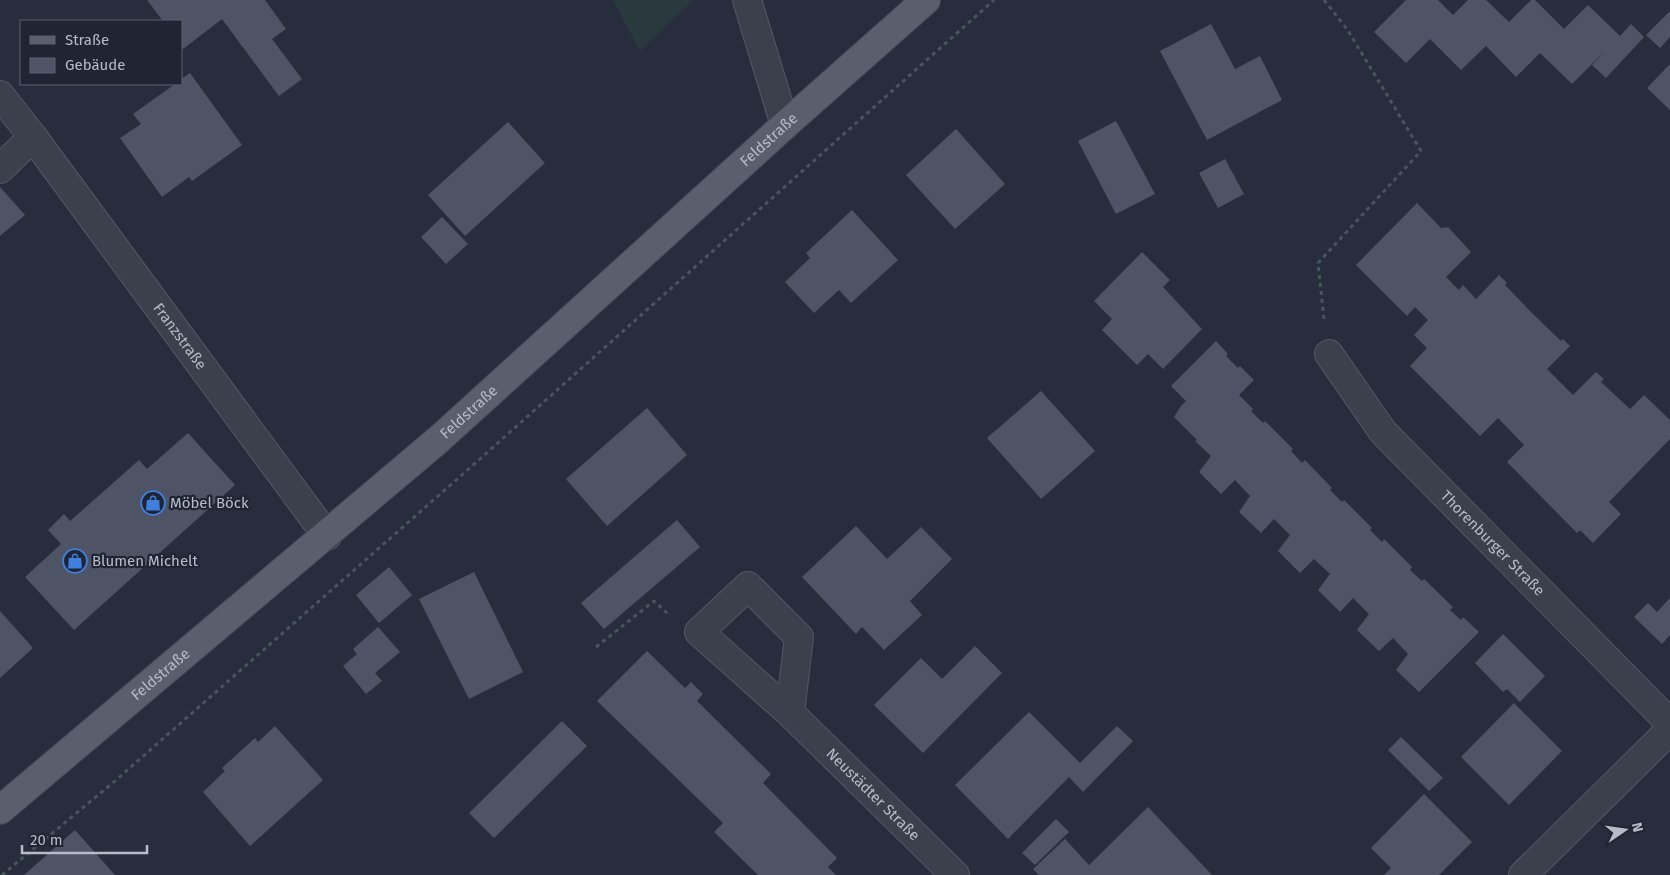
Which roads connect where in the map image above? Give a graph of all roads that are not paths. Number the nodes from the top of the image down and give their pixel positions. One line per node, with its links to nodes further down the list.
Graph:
1 (747, 0): 4 (street)
2 (926, 0): 4 (main road, Feldstraße)
3 (0, 95): 5 (street, Franzstraße)
4 (786, 125): 8 (main road, Feldstraße)
5 (33, 137): 6 (street); 8 (street, Franzstraße)
6 (0, 169)
7 (1329, 354): 10 (street, Thorenburger Straße)
8 (327, 536): 12 (main road, Feldstraße)
9 (790, 713): 9 (street, Neustädter Straße); 13 (street, Neustädter Straße)
10 (1670, 723)
11 (1670, 730): 14 (street)
12 (0, 810)
13 (956, 875)
14 (1523, 875)

